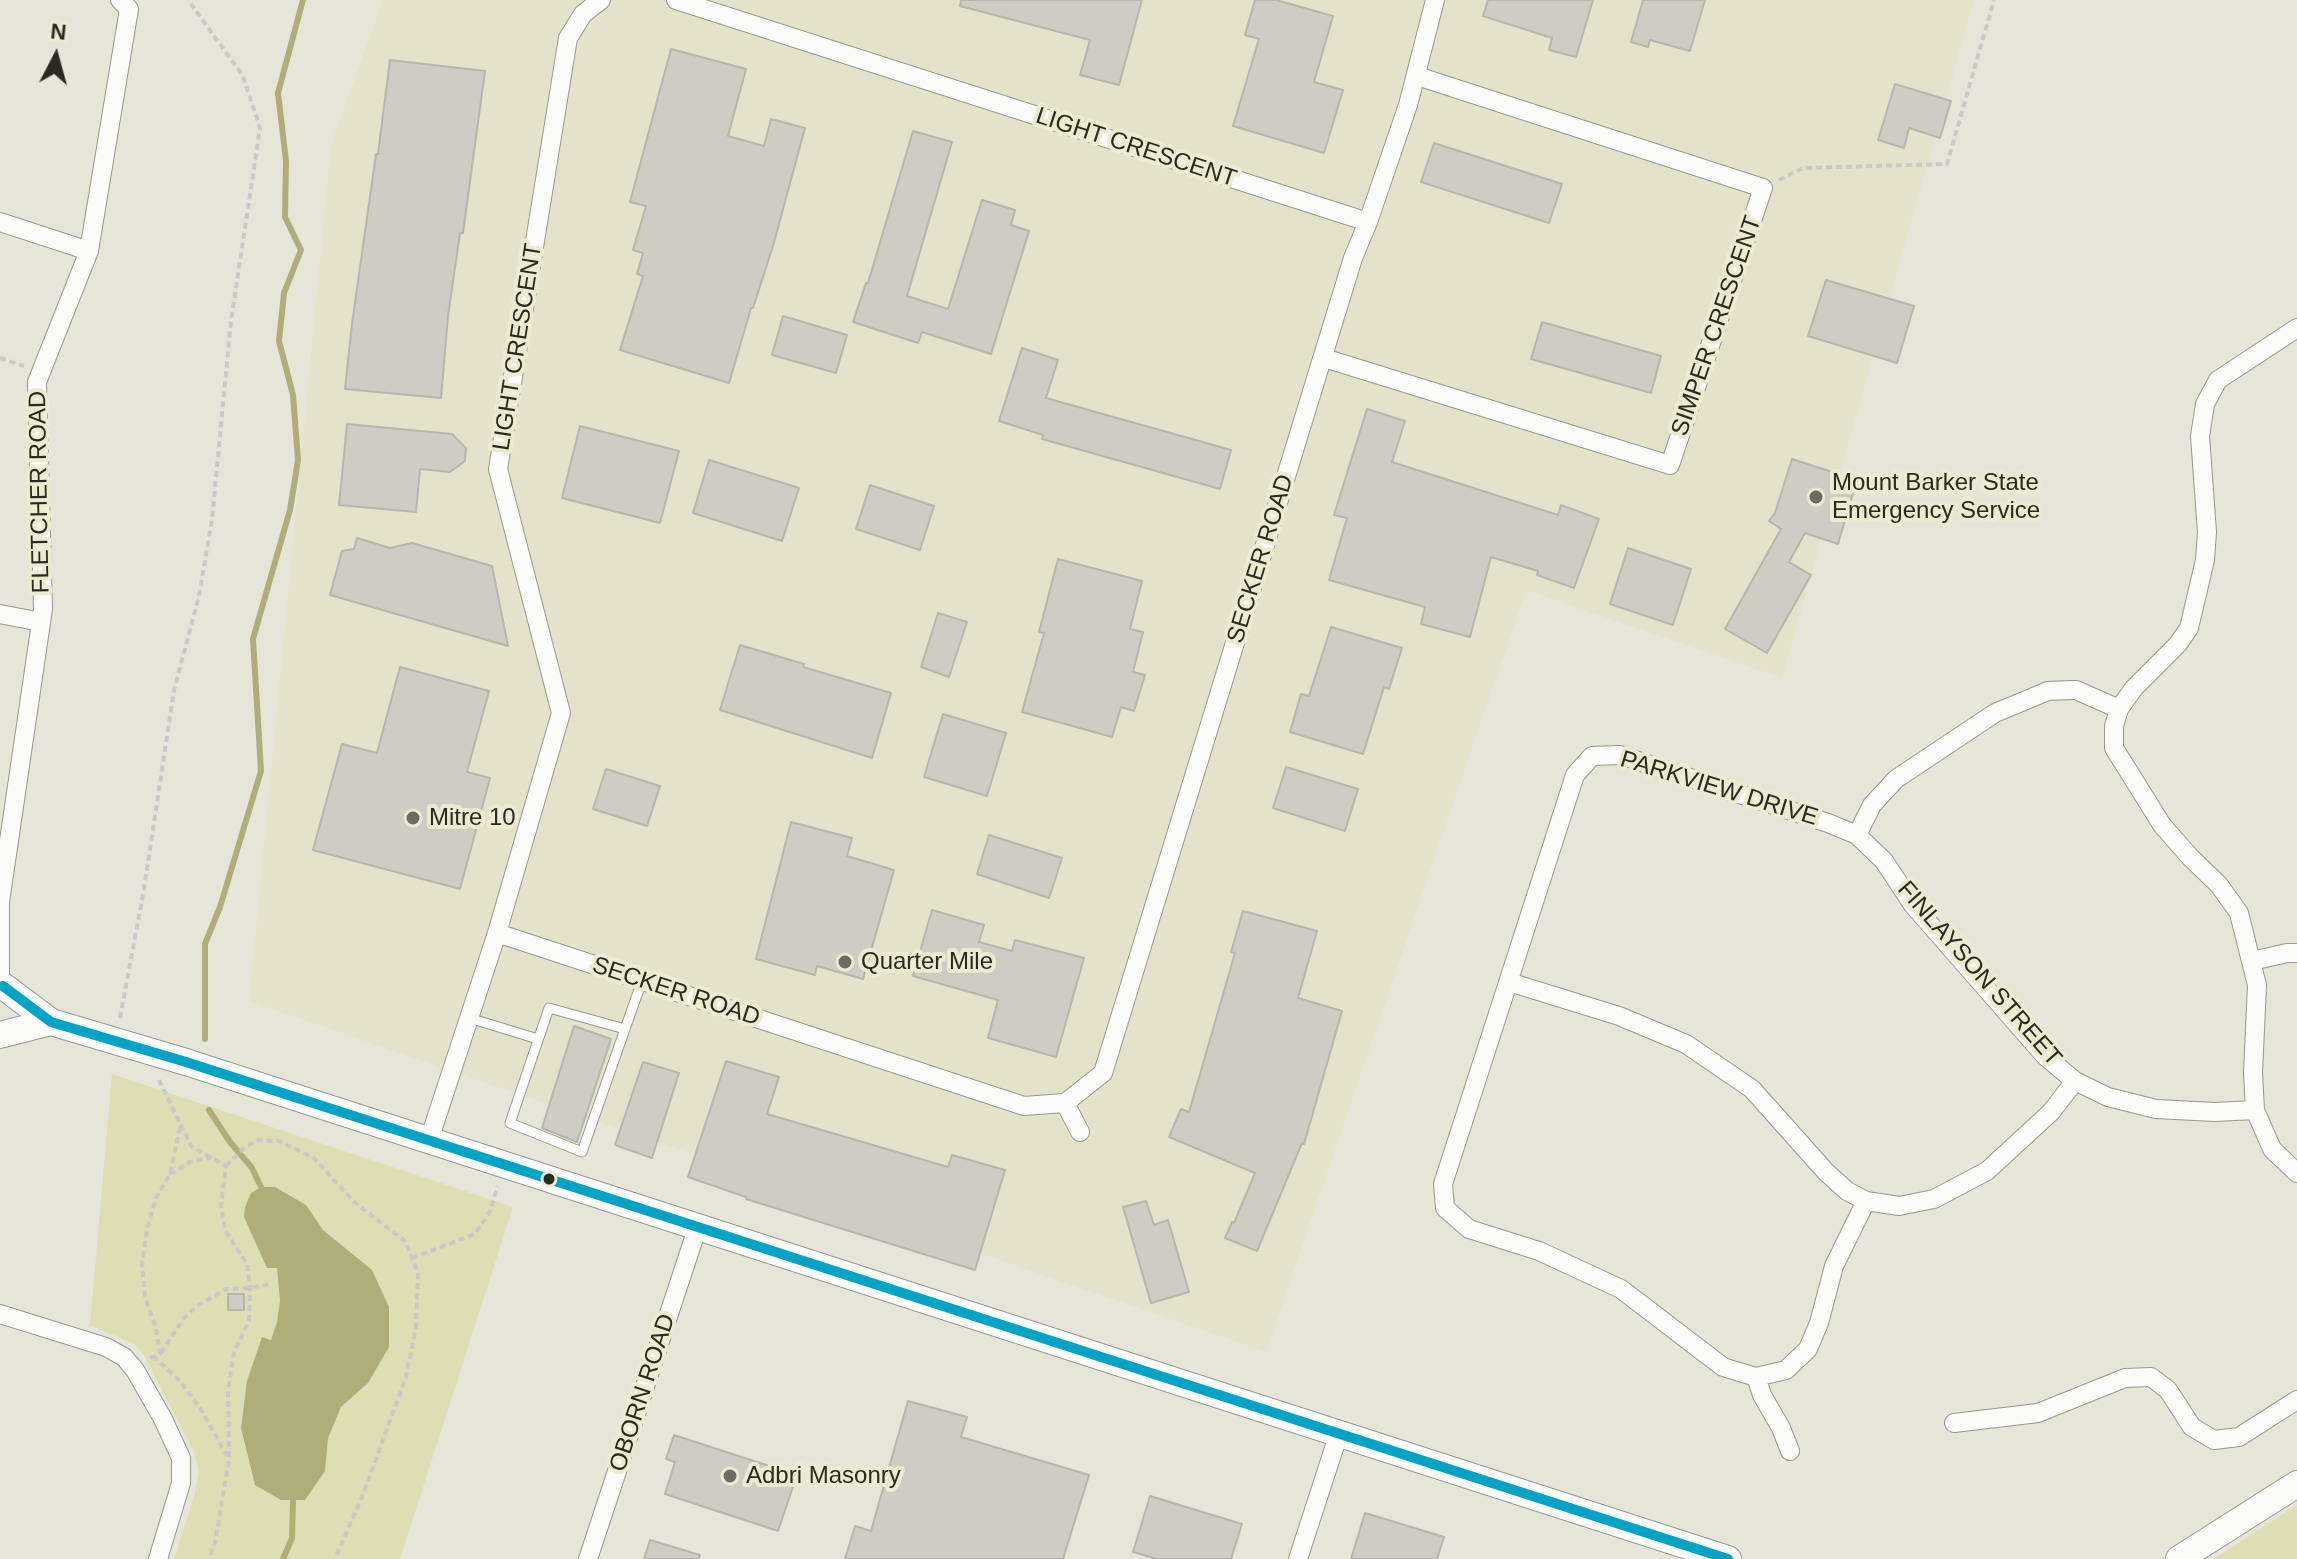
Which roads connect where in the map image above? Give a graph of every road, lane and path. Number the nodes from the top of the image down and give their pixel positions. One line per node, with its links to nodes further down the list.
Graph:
1 (120, 0): 11 (street, FLETCHER ROAD)
2 (188, 0): 29 (path)
3 (601, 0): 21 (street, LIGHT CRESCENT)
4 (676, 0): 10 (street, LIGHT CRESCENT)
5 (1435, 0): 7 (street, SECKER ROAD)
6 (1994, 0): 8 (path)
7 (1417, 76): 8 (street, SIMPER CRESCENT); 10 (street, SECKER ROAD)
8 (1763, 188): 14 (street, SIMPER CRESCENT)
9 (0, 222): 11 (street)
10 (1368, 222): 14 (street, SECKER ROAD)
11 (89, 251): 15 (street, FLETCHER ROAD)
12 (2297, 328): 18 (street)
13 (0, 358): 15 (path)
14 (1324, 358): 36 (street, SECKER ROAD)
15 (41, 371): 17 (street, FLETCHER ROAD)
16 (0, 614): 17 (street)
17 (41, 622): 20 (street, FLETCHER ROAD)
18 (2119, 709): 19 (street); 23 (street)
19 (1857, 835): 25 (street, PARKVIEW DRIVE); 35 (street, FINLAYSON STREET)
20 (0, 902): 26 (street, FLETCHER ROAD)
21 (497, 933): 24 (street, SECKER ROAD); 27 (street)
22 (2297, 953): 23 (street)
23 (2252, 961): 37 (street)
24 (642, 981): 31 (lane); 36 (street, SECKER ROAD)
25 (1509, 982): 46 (street); 55 (street, PARKVIEW DRIVE)
26 (1, 983): 28 (main road); 30 (main road)
27 (469, 1018): 33 (lane); 40 (street)
28 (51, 1022): 32 (main road); 40 (main road)
29 (118, 1025)
30 (0, 1027)
31 (625, 1029): 33 (lane); 33 (lane)
32 (0, 1035)
33 (538, 1039)
34 (159, 1080): 38 (path)
35 (2075, 1081): 37 (street, FINLAYSON STREET); 46 (street)
36 (1065, 1103): 39 (street)
37 (2255, 1110): 44 (street)
38 (180, 1125): 41 (path); 45 (path)
39 (1080, 1132)
40 (429, 1140): 42 (main road)
41 (212, 1157): 43 (path); 45 (path)
42 (505, 1164): 47 (main road); 48 (path)
43 (226, 1166): 48 (path); 50 (path)
44 (2297, 1173)
45 (170, 1174): 52 (path)
46 (1866, 1201): 55 (street)
47 (698, 1226): 58 (main road); 65 (street, OBORN ROAD)
48 (412, 1258): 64 (path)
49 (269, 1284): 50 (path)
50 (250, 1288): 52 (path); 60 (path)
51 (0, 1314): 54 (street)
52 (160, 1354): 53 (path)
53 (153, 1356): 54 (path); 60 (path)
54 (135, 1370): 62 (street)
55 (1756, 1377): 59 (street)
56 (2297, 1400): 57 (street)
57 (1954, 1423)
58 (1339, 1433): 66 (street); 67 (main road)
59 (1790, 1451)
60 (229, 1459): 63 (path)
61 (2297, 1484): 68 (main road)
62 (158, 1559)
63 (209, 1559)
64 (335, 1559)
65 (588, 1559)
66 (1298, 1559)
67 (1728, 1559)
68 (2179, 1559)

